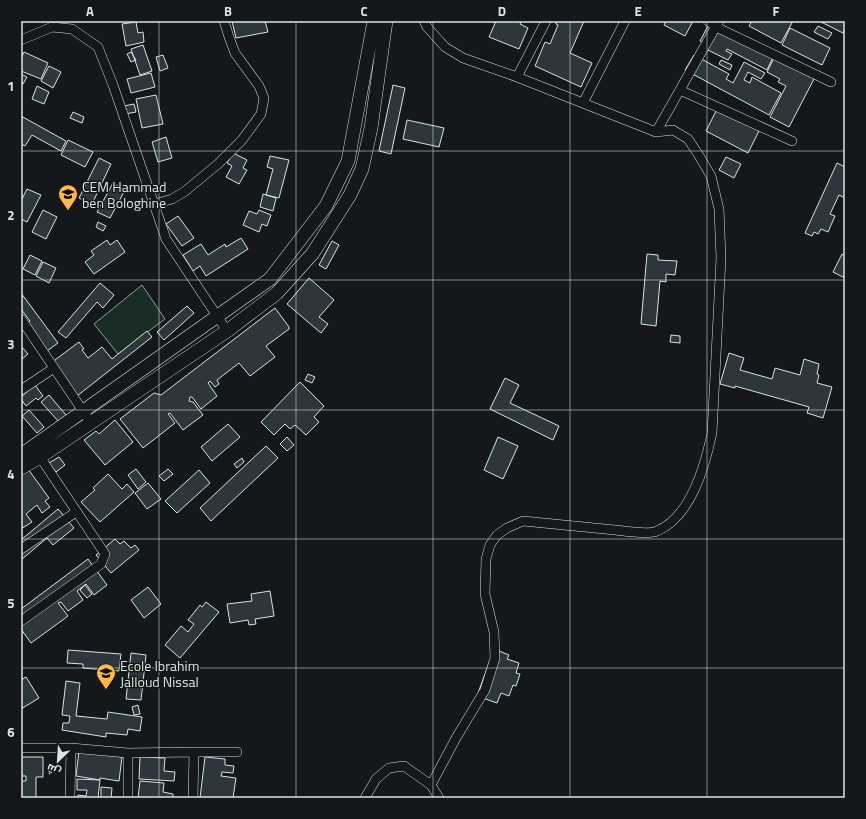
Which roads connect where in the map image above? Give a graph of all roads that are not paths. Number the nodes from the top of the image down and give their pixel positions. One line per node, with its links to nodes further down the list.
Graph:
1 (224, 21): 16 (street)
2 (374, 21): 17 (main road)
3 (386, 21): 19 (main road)
4 (424, 21): 10 (street)
5 (546, 21): 10 (street)
6 (624, 21): 13 (street)
7 (708, 21): 8 (street)
8 (718, 24): 11 (street); 12 (street)
9 (21, 40): 16 (street)
10 (517, 77): 13 (street)
11 (831, 82)
12 (680, 90): 14 (street); 15 (street)
13 (583, 103): 14 (street)
14 (656, 132): 32 (street)
15 (792, 142)
16 (155, 204): 17 (street)
17 (218, 316): 19 (street); 22 (main road)
18 (21, 319): 20 (street)
19 (227, 331): 22 (main road)
20 (54, 368): 21 (street); 22 (street)
21 (21, 390)
22 (87, 417): 23 (main road)
23 (27, 456): 24 (street)
24 (76, 512): 25 (street); 26 (street)
25 (21, 549)
26 (21, 621)
27 (21, 748): 28 (street)
28 (71, 748): 31 (street); 33 (street)
29 (194, 752): 30 (street); 31 (street); 35 (street)
30 (237, 752)
31 (128, 753): 34 (street)
32 (431, 785): 36 (street); 37 (street)
33 (70, 798)
34 (128, 798)
35 (192, 798)
36 (366, 798)
37 (439, 798)

